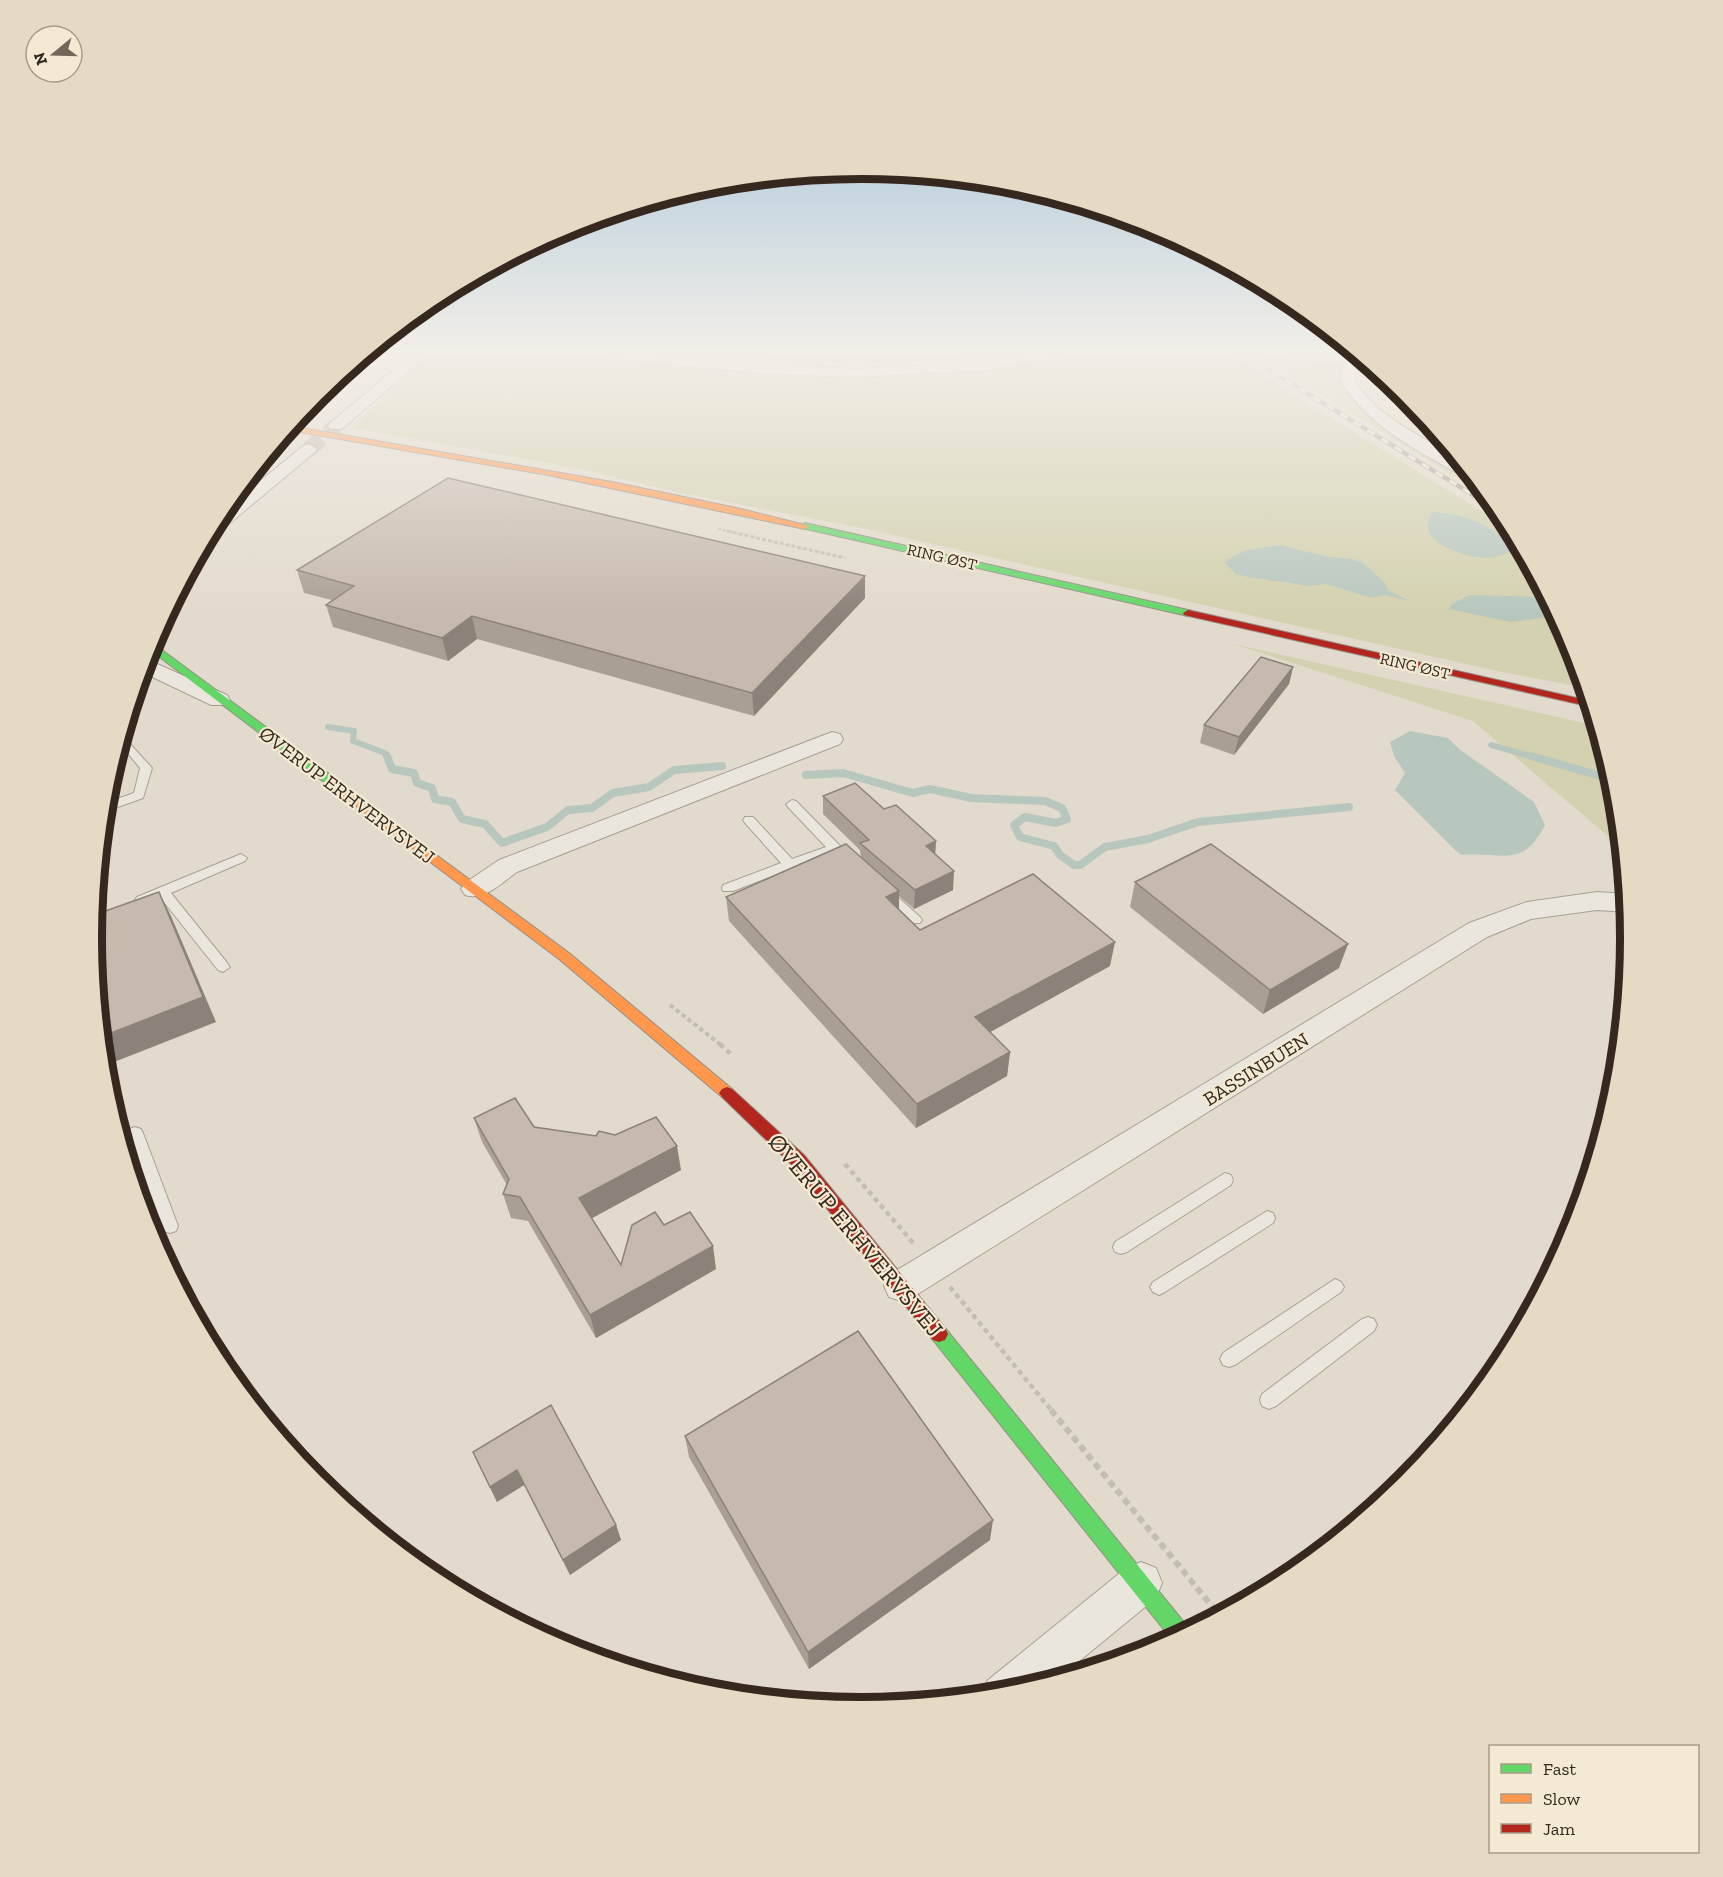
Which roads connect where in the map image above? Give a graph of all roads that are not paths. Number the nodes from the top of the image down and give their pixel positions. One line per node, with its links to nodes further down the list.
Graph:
1 (382, 443): 9 (main road, RING ØST)
2 (1419, 443): 4 (street)
3 (309, 449): 5 (street)
4 (1453, 463)
5 (235, 510)
6 (159, 652): 8 (main road, ØVERUP ERHVERVSVEJ)
7 (152, 669): 8 (street, ØVERUP ERHVERVSVEJ)
8 (220, 700): 21 (main road, ØVERUP ERHVERVSVEJ)
9 (1583, 702)
10 (832, 739): 21 (street)
11 (127, 745): 12 (lane)
12 (114, 804)
13 (792, 804): 15 (lane)
14 (749, 820): 17 (lane)
15 (834, 848): 17 (lane); 18 (lane)
16 (241, 858): 22 (lane)
17 (790, 865): 20 (lane)
18 (858, 870)
19 (874, 884): 25 (lane)
20 (728, 888)
21 (474, 889): 32 (main road, ØVERUP ERHVERVSVEJ)
22 (163, 892): 24 (lane); 26 (lane)
23 (1620, 902): 32 (street, BASSINBUEN)
24 (133, 904)
25 (915, 920)
26 (223, 967)
27 (135, 1133): 30 (lane)
28 (1225, 1180): 31 (lane)
29 (1267, 1218): 33 (lane)
30 (170, 1226)
31 (1121, 1247)
32 (901, 1286): 38 (main road, ØVERUP ERHVERVSVEJ)
33 (1159, 1287)
34 (1335, 1287): 36 (lane)
35 (1368, 1325): 37 (lane)
36 (1229, 1359)
37 (1269, 1400)
38 (1141, 1583): 39 (main road, ØVERUP ERHVERVSVEJ); 40 (street)
39 (1177, 1629)
40 (1022, 1680)

